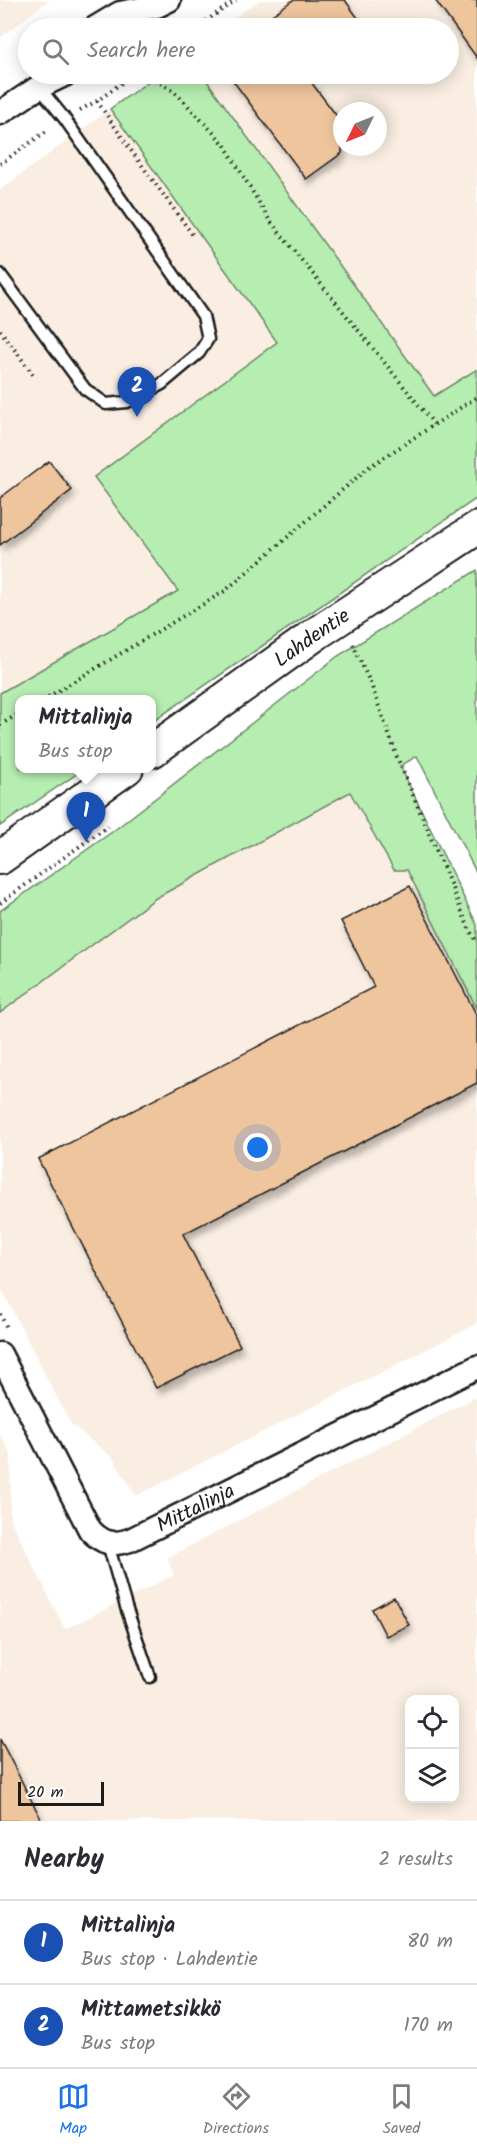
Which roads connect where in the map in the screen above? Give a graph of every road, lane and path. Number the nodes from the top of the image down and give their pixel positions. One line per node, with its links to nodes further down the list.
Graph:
1 (236, 0): 5 (path)
2 (163, 3): 3 (street); 4 (street)
3 (111, 18)
4 (148, 18)
5 (210, 18)
6 (40, 84): 10 (street)
7 (47, 84): 14 (lane)
8 (121, 84): 13 (path)
9 (162, 84): 18 (path)
10 (0, 114)
11 (40, 135): 12 (path)
12 (0, 164)
13 (192, 234)
14 (0, 274)
15 (0, 330): 16 (path)
16 (35, 377)
17 (477, 397): 18 (path)
18 (434, 424): 21 (path)
19 (477, 528): 20 (main road, Lahdentie)
20 (336, 621): 24 (main road, Lahdentie); 29 (path)
21 (50, 695)
22 (15, 716): 23 (path)
23 (0, 725)
24 (156, 748)
25 (120, 773): 27 (main road)
26 (108, 826): 28 (path)
27 (0, 858)
28 (0, 903)
29 (477, 942)
30 (0, 1314): 31 (path)
31 (5, 1344): 33 (street)
32 (477, 1367): 33 (street, Mittalinja)
33 (108, 1544): 34 (lane)
34 (150, 1677)

